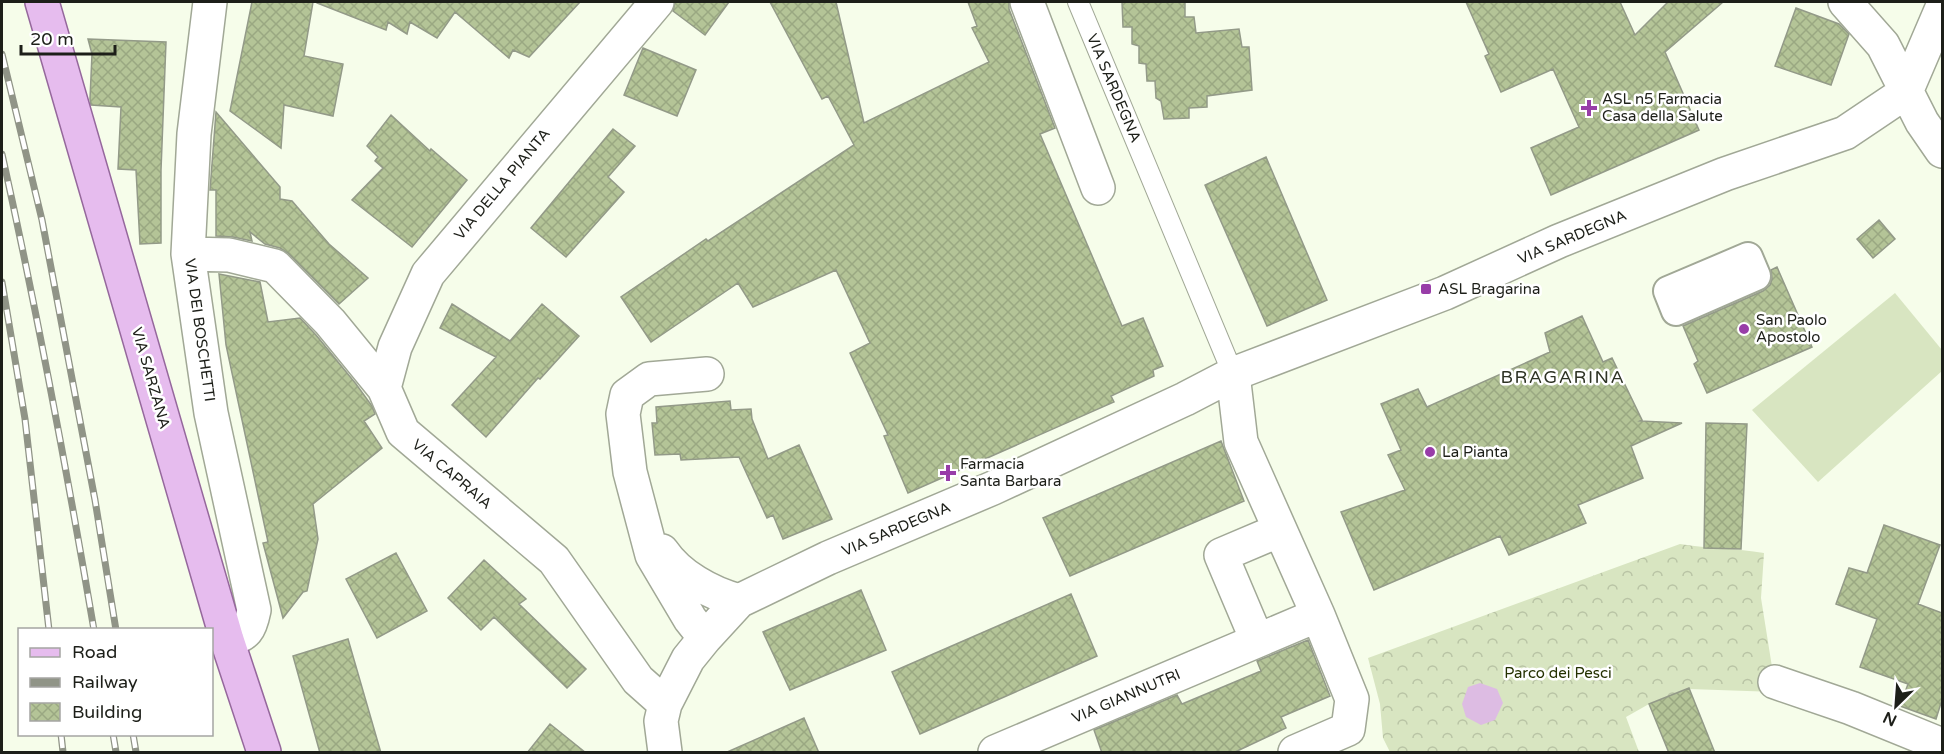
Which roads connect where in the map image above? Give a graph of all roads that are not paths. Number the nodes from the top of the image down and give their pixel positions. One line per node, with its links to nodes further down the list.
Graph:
1 (42, 2): 20 (main road, VIA SARZANA)
2 (210, 2): 11 (street, VIA DEI BOSCHETTI)
3 (657, 2): 14 (street, VIA DELLA PIANTA)
4 (1027, 2): 10 (street)
5 (1078, 2): 13 (lane, VIA SARDEGNA)
6 (1845, 2): 8 (street)
7 (1942, 8): 8 (street)
8 (1906, 92): 9 (street); 13 (street, VIA SARDEGNA)
9 (1942, 151)
10 (1098, 188)
11 (188, 254): 14 (street, VIA CAPRAIA); 20 (street, VIA DEI BOSCHETTI)
12 (707, 374): 15 (street)
13 (1233, 374): 16 (street); 17 (street, VIA SARDEGNA)
14 (384, 388): 23 (street, VIA CAPRAIA)
15 (646, 527): 17 (street); 19 (street)
16 (1280, 530): 18 (street); 21 (street)
17 (739, 602): 19 (street, VIA SARDEGNA)
18 (1318, 615): 21 (street, VIA GIANNUTRI); 28 (street)
19 (705, 638): 23 (street, VIA SARDEGNA)
20 (227, 640): 25 (main road, VIA SARZANA)
21 (1257, 640): 27 (street, VIA GIANNUTRI)
22 (1774, 682): 24 (street)
23 (665, 704): 26 (street)
24 (1942, 745)
25 (264, 753)
26 (665, 753)
27 (995, 753)
28 (1296, 753)

